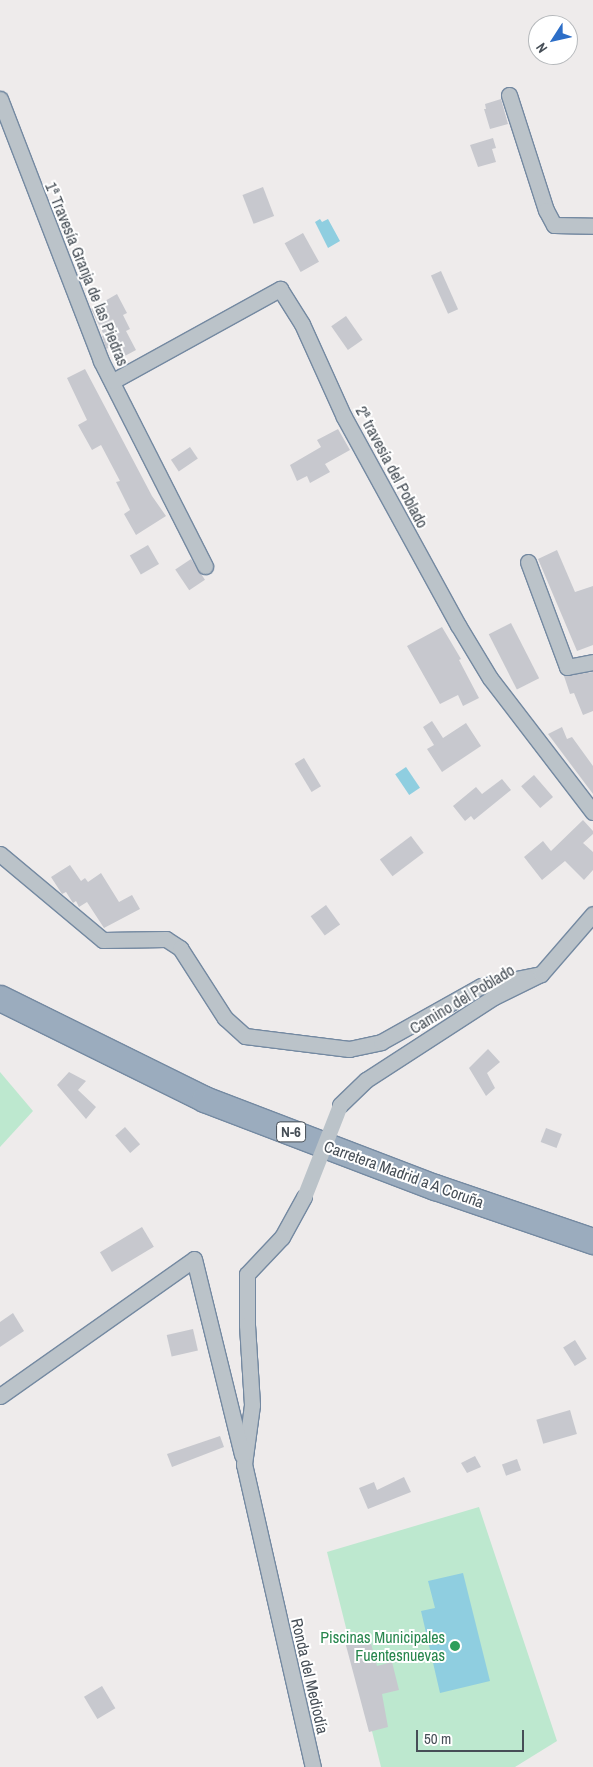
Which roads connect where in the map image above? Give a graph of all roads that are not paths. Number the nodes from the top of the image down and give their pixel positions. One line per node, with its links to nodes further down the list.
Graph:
1 (508, 95): 3 (street)
2 (0, 99): 4 (street, 1ª Travesía Granja de las Piedras)
3 (593, 226)
4 (113, 381): 6 (street, 1ª Travesía Granja de las Piedras); 8 (street, 2ª travesía del Poblado)
5 (528, 562): 7 (street)
6 (205, 566)
7 (593, 662)
8 (593, 812)
9 (0, 854): 11 (street)
10 (593, 914): 11 (street, Camino del Poblado)
11 (541, 974): 15 (street, Camino del Poblado, bridge)
12 (0, 998): 13 (highway, Carretera Madrid a A Coruña / N-6)
13 (593, 1241)
14 (0, 1396): 15 (street, Ronda del Mediodía)
15 (244, 1464): 16 (street, Ronda del Mediodía)
16 (312, 1767)

